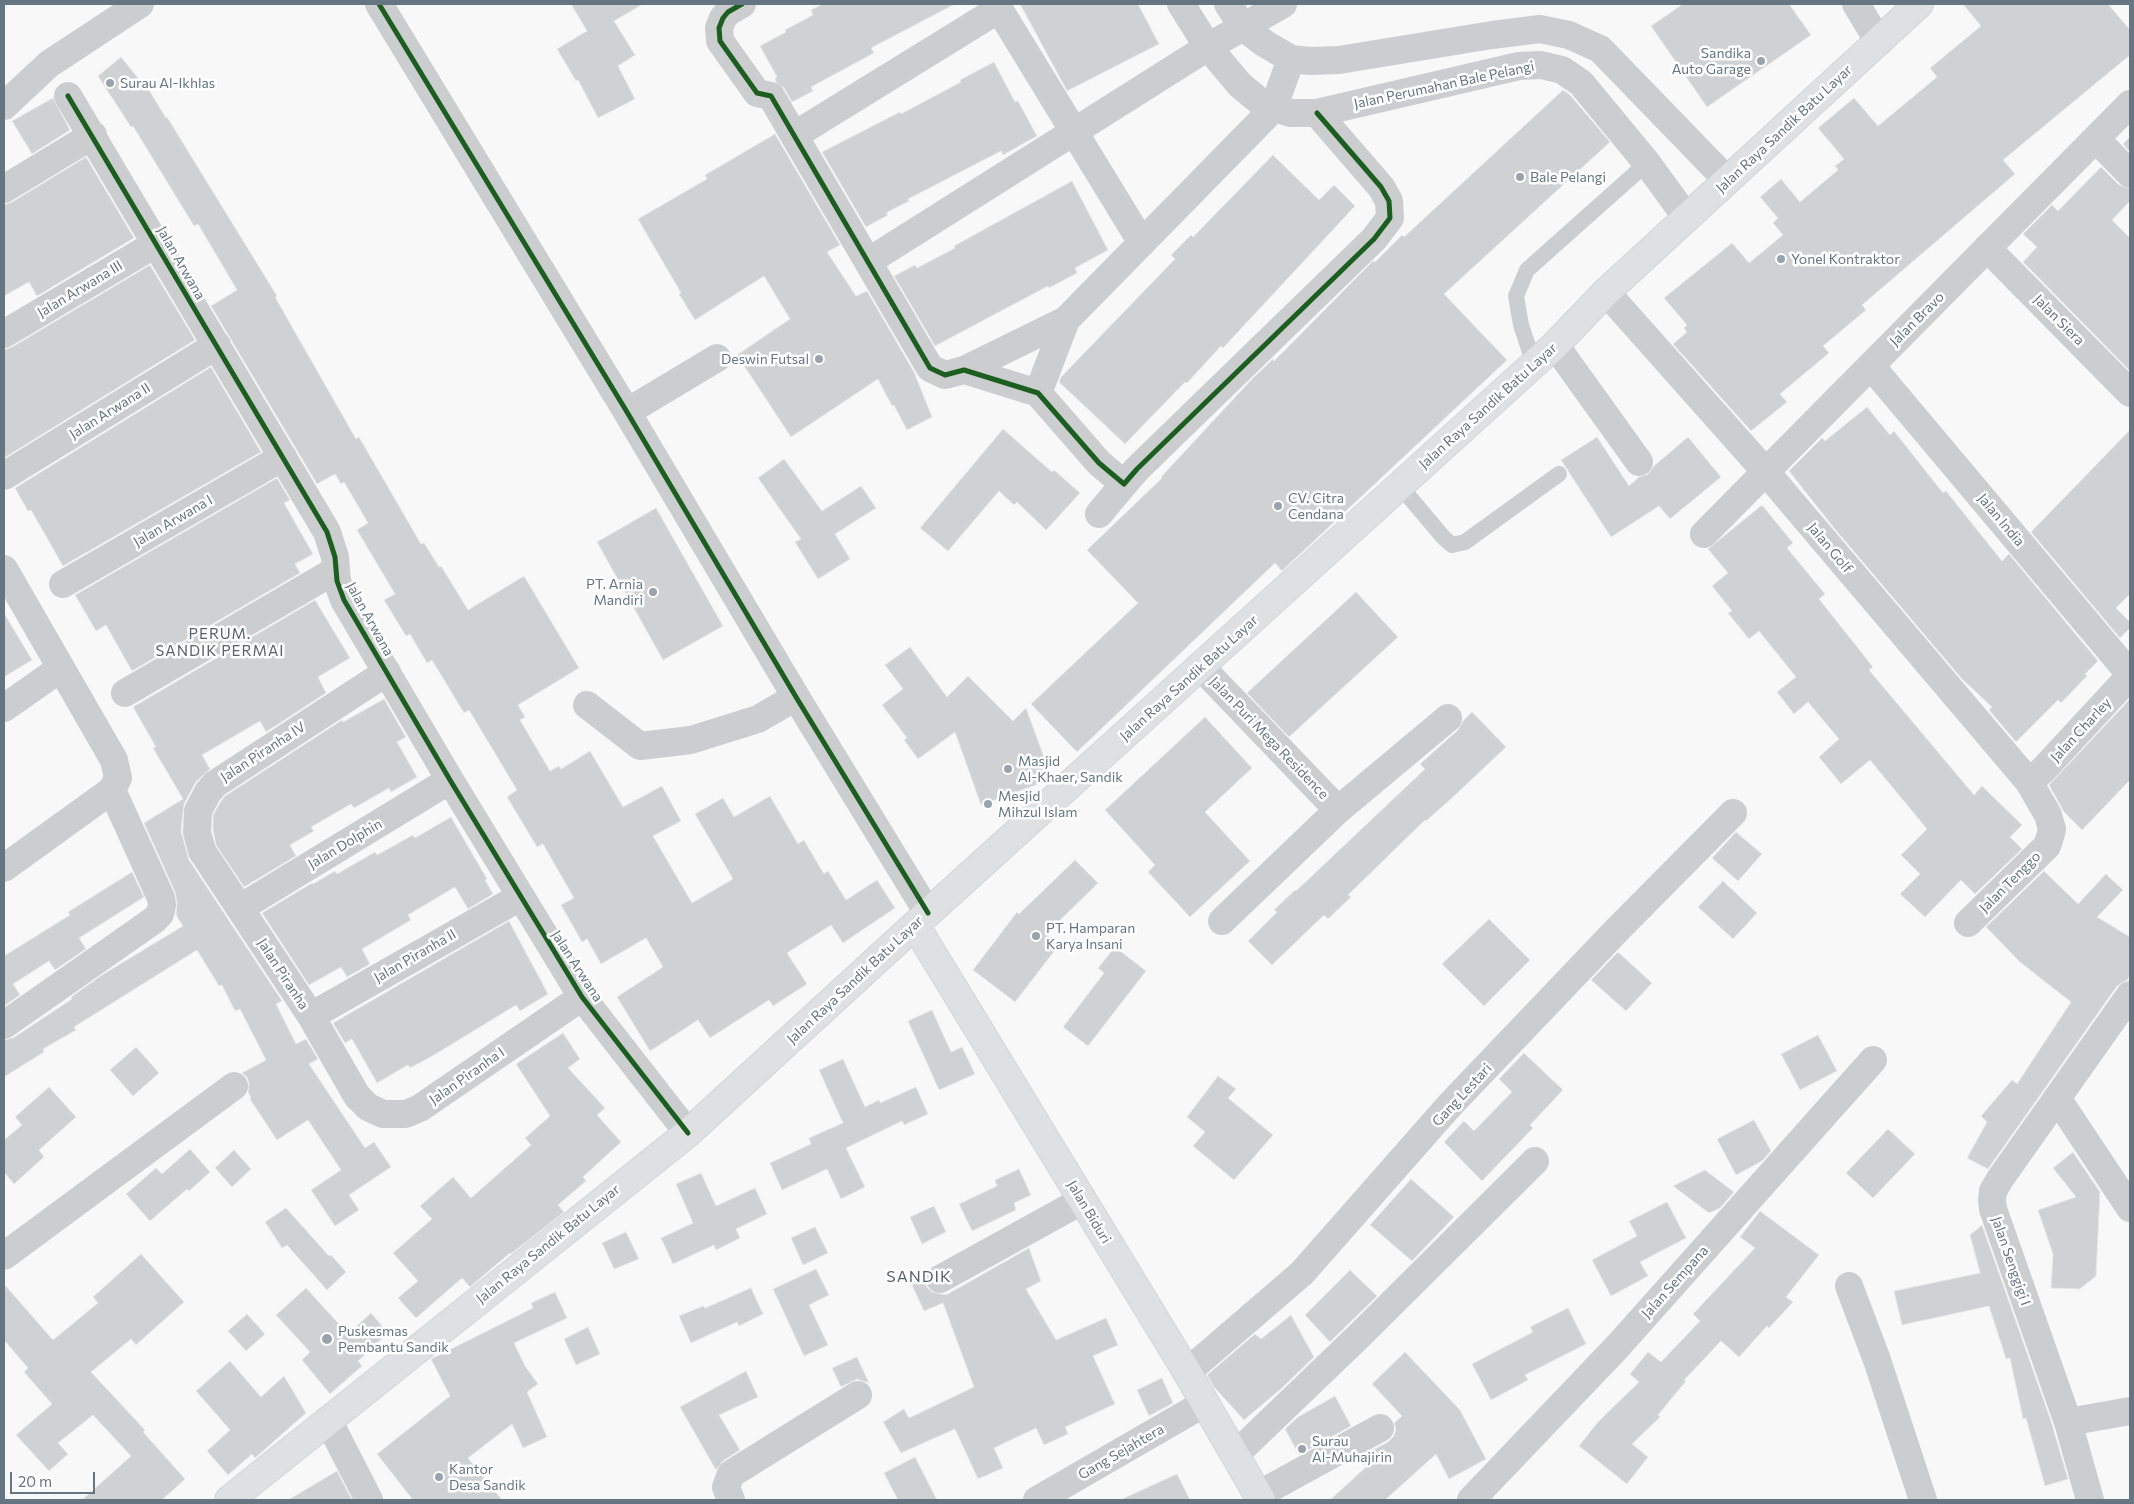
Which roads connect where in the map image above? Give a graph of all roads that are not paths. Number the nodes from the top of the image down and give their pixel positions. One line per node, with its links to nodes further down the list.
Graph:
1 (140, 4): 18 (street)
2 (379, 4): 45 (street)
3 (742, 4): 23 (street)
4 (1181, 4): 13 (street, Jalan Perumahan Bale Pelangi)
5 (1228, 4): 10 (street)
6 (1283, 4): 10 (street)
7 (1856, 4): 12 (street)
8 (1919, 4): 12 (main road, Jalan Raya Sandik Batu Layar)
9 (998, 6): 21 (street); 23 (street)
10 (1243, 27): 13 (street); 14 (street)
11 (1540, 29): 14 (street); 15 (street); 27 (street)
12 (1879, 42): 27 (main road, Jalan Raya Sandik Batu Layar)
13 (1208, 47): 19 (street, Jalan Perumahan Bale Pelangi); 21 (street)
14 (1291, 59): 19 (street)
15 (1541, 65): 20 (street, Jalan Perumahan Bale Pelangi); 25 (street, Jalan Perumahan Bale Pelangi)
16 (68, 96): 22 (street, Jalan Arwana)
17 (2130, 104): 24 (street, Jalan Bravo)
18 (4, 106)
19 (1273, 109): 20 (street, Jalan Perumahan Bale Pelangi); 30 (street)
20 (1317, 113): 51 (street)
21 (1073, 133): 30 (street); 33 (street)
22 (92, 135): 28 (street); 31 (street, Jalan Arwana)
23 (794, 135): 33 (street)
24 (2096, 139): 26 (street); 32 (street, Jalan Bravo)
25 (1647, 163): 29 (street, Jalan Perumahan Bale Pelangi); 40 (lane)
26 (2130, 174)
27 (1727, 180): 29 (main road, Jalan Raya Sandik Batu Layar)
28 (4, 188)
29 (1687, 218): 34 (main road, Jalan Raya Sandik Batu Layar)
30 (1142, 243): 35 (street)
31 (157, 244): 36 (street, Jalan Arwana III); 37 (street, Jalan Arwana)
32 (1987, 248): 41 (street, Jalan Bravo); 44 (street, Jalan Siera)
33 (869, 261): 42 (street)
34 (1606, 292): 38 (main road, Jalan Raya Sandik Batu Layar); 48 (street, Jalan Golf)
35 (1066, 320): 42 (street); 43 (street)
36 (4, 334)
37 (217, 345): 46 (street, Jalan Arwana); 50 (street, Jalan Arwana II)
38 (1555, 345): 40 (main road, Jalan Raya Sandik Batu Layar); 47 (street)
39 (717, 358): 45 (street)
40 (1534, 364): 52 (main road, Jalan Raya Sandik Batu Layar)
41 (1871, 366): 48 (street, Jalan Bravo); 61 (street, Jalan India)
42 (964, 370): 43 (street)
43 (1038, 393): 51 (street)
44 (2130, 393)
45 (627, 412): 63 (street)
46 (283, 457): 56 (street, Jalan Arwana); 57 (street, Jalan Arwana I)
47 (1639, 462)
48 (1766, 472): 54 (street, Jalan Bravo); 68 (street, Jalan Golf)
49 (1559, 474): 52 (lane)
50 (4, 476)
51 (1124, 484): 53 (street)
52 (1400, 486): 58 (main road, Jalan Raya Sandik Batu Layar)
53 (1099, 514)
54 (1704, 534)
55 (4, 569): 59 (street)
56 (336, 570): 60 (street, Jalan Arwana); 62 (street)
57 (63, 584)
58 (1201, 667): 70 (street, Jalan Puri Mega Residence); 77 (main road, Jalan Raya Sandik Batu Layar)
59 (61, 668): 65 (street); 69 (street)
60 (387, 672): 67 (street, Jalan Arwana); 73 (street, Jalan Piranha IV)
61 (2130, 675): 68 (street, Jalan Charley)
62 (125, 693)
63 (796, 697): 64 (street); 77 (street)
64 (587, 705)
65 (4, 708)
66 (1448, 718): 70 (street, Jalan Puri Mega Residence)
67 (450, 780): 75 (street, Jalan Arwana); 76 (street, Jalan Dolphin)
68 (2030, 782): 71 (street, Jalan Golf)
69 (112, 790): 74 (street); 83 (street)
70 (1338, 810): 78 (street, Jalan Puri Mega Residence)
71 (2045, 811): 79 (street, Jalan Tenggo)
72 (1733, 813): 95 (street, Gang Lestari)
73 (210, 865): 76 (street, Jalan Piranha)
74 (4, 868)
75 (520, 897): 81 (street, Jalan Arwana); 82 (street, Jalan Piranha II)
76 (240, 908): 82 (street, Jalan Piranha)
77 (922, 919): 88 (main road, Jalan Raya Sandik Batu Layar); 90 (main road, Jalan Biduri)
78 (1222, 921)
79 (1968, 923)
80 (2130, 995): 87 (street, Jalan Senggigi I)
81 (582, 997): 86 (street, Jalan Piranha I); 88 (street, Jalan Arwana)
82 (310, 1016): 86 (street, Jalan Piranha)
83 (4, 1025)
84 (1873, 1060): 108 (street, Jalan Sempana)
85 (234, 1086): 92 (street)
86 (352, 1086)
87 (2057, 1098): 91 (street); 100 (street, Jalan Senggigi I)
88 (688, 1133): 99 (main road, Jalan Raya Sandik Batu Layar)
89 (1534, 1161): 102 (street)
90 (1082, 1200): 93 (street); 95 (main road, Jalan Biduri)
91 (2130, 1208)
92 (4, 1256)
93 (940, 1279)
94 (1850, 1286): 109 (street)
95 (1187, 1372): 97 (main road, Jalan Biduri)
96 (858, 1395): 106 (street)
97 (1205, 1403): 102 (main road, Jalan Biduri); 107 (street, Gang Sejahtera)
98 (2130, 1410): 100 (street)
99 (328, 1420): 104 (main road, Jalan Raya Sandik Batu Layar); 105 (street)
100 (2068, 1422): 110 (street, Jalan Senggigi I)
101 (1380, 1428): 103 (street)
102 (1235, 1455): 103 (main road, Jalan Biduri)
103 (1260, 1498)
104 (229, 1500)
105 (369, 1500)
106 (731, 1500)
107 (1037, 1500)
108 (1471, 1500)
109 (1924, 1500)
110 (2090, 1500)

